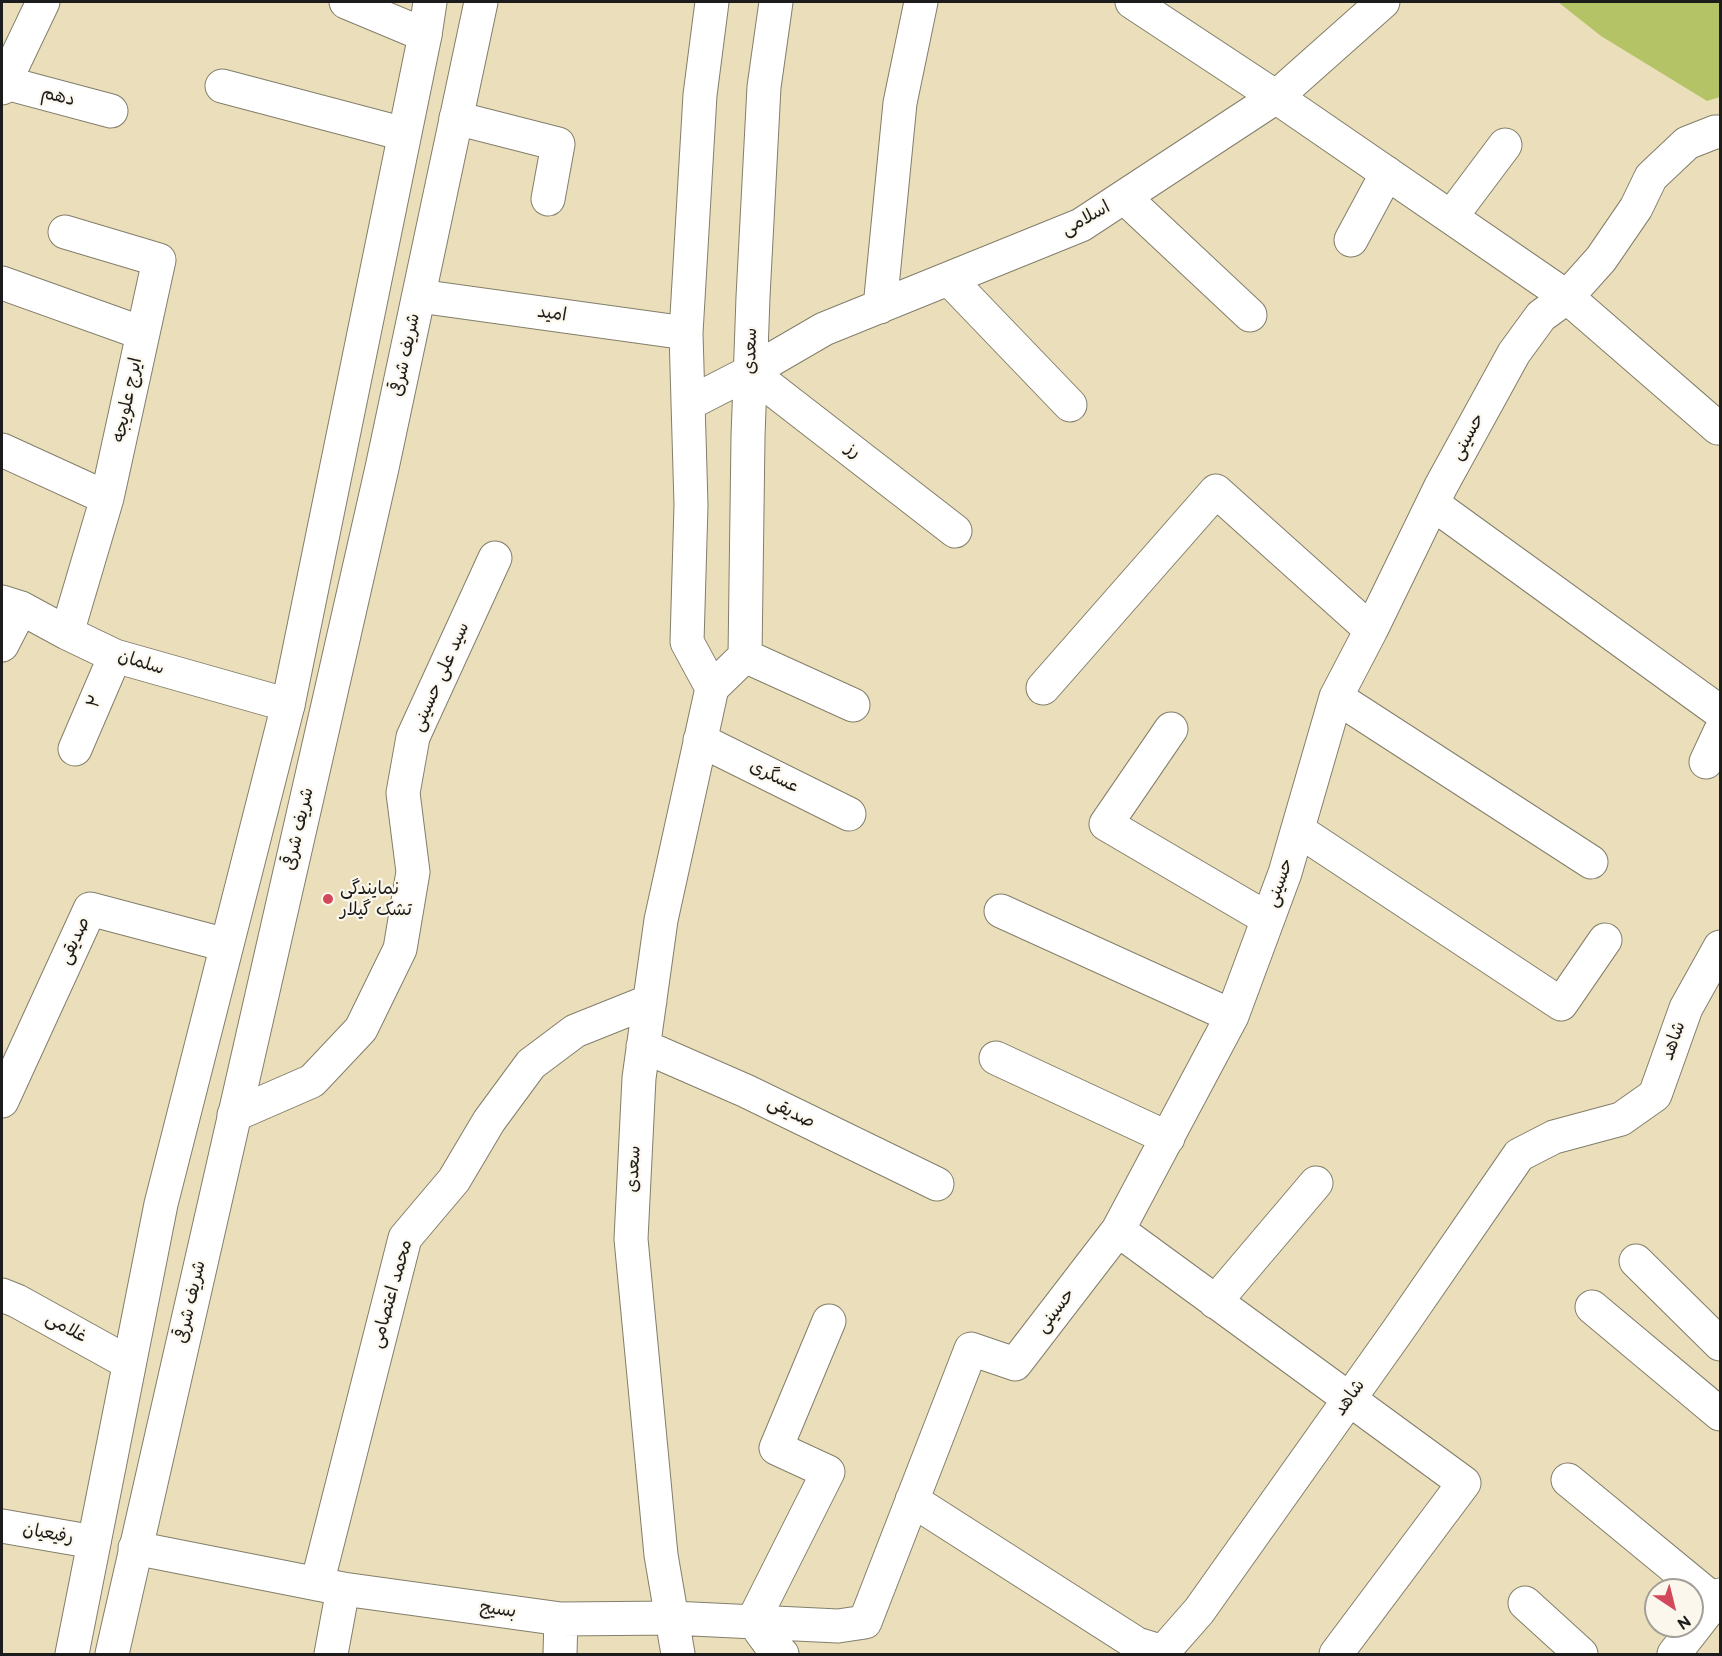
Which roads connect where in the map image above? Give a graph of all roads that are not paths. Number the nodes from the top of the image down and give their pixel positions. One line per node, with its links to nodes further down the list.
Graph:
1 (43, 2): 11 (street)
2 (346, 2): 10 (street)
3 (430, 2): 10 (street)
4 (481, 2): 15 (street, شریف شرقی)
5 (712, 2): 32 (street)
6 (776, 2): 33 (street, سعدی)
7 (921, 2): 29 (street)
8 (1132, 2): 13 (street)
9 (1383, 2): 13 (street, اسلامی)
10 (424, 35): 17 (street)
11 (2, 84): 14 (street, دهم)
12 (222, 86): 17 (street)
13 (1276, 97): 19 (street); 20 (street, اسلامی)
14 (111, 111)
15 (456, 118): 21 (street); 27 (street, شریف شرقی)
16 (1720, 132): 28 (street, حسینی)
17 (404, 134): 51 (street)
18 (1505, 145): 22 (street)
19 (1387, 173): 22 (street); 24 (street)
20 (1124, 197): 25 (street, اسلامی); 30 (street)
21 (548, 199)
22 (1451, 217): 28 (street)
23 (65, 232): 31 (street, ایرج علویجه)
24 (1352, 240)
25 (949, 279): 29 (street, اسلامی); 35 (street)
26 (2, 283): 31 (street)
27 (419, 296): 32 (street, امید); 72 (street, شریف شرقی)
28 (1567, 297): 36 (street); 39 (street, حسینی)
29 (880, 306): 33 (street, اسلامی)
30 (1250, 315)
31 (142, 333): 38 (street, ایرج علویجه)
32 (686, 333): 34 (street)
33 (750, 372): 34 (street, اسلامی); 40 (street, رز); 47 (street, سعدی)
34 (688, 404): 48 (street)
35 (1070, 405)
36 (1718, 428)
37 (2, 450): 38 (street)
38 (107, 498): 44 (street, ایرج علویجه)
39 (1432, 504): 43 (street, حسینی); 53 (street)
40 (955, 531)
41 (495, 558): 72 (street, سید علی حسینی)
42 (11, 605): 44 (street, سلمان); 45 (street)
43 (1371, 630): 49 (street); 50 (street, حسینی)
44 (68, 633): 46 (street, سلمان)
45 (2, 645)
46 (115, 656): 51 (street, سلمان); 57 (street, ۲)
47 (745, 656): 48 (street); 52 (street)
48 (711, 688): 56 (street, سعدی)
49 (1043, 688)
50 (1336, 697): 60 (street, حسینی); 61 (street)
51 (288, 705): 65 (street)
52 (853, 705)
53 (1720, 712)
54 (1171, 729): 63 (street)
55 (1720, 732): 58 (street)
56 (700, 740): 59 (street, عسگری); 67 (street, سعدی)
57 (75, 749)
58 (1706, 762)
59 (849, 814)
60 (1298, 830): 63 (street, حسینی); 64 (street)
61 (1591, 862)
62 (1001, 911): 68 (street)
63 (1268, 919): 68 (street, حسینی)
64 (1605, 940)
65 (226, 945): 71 (street, صدیقی); 83 (street)
66 (1720, 947): 84 (street, شاهد)
67 (650, 1001): 69 (street, سعدی); 91 (street, محمد اعتصامی)
68 (1232, 1016): 73 (street, حسینی)
69 (644, 1046): 74 (street, صدیقی); 94 (street, سعدی)
70 (996, 1058): 73 (street)
71 (2, 1101)
72 (234, 1115): 90 (street, شریف شرقی)
73 (1167, 1138): 76 (street, حسینی)
74 (937, 1184)
75 (1316, 1184): 79 (street)
76 (1118, 1230): 79 (street); 87 (street, حسینی)
77 (1636, 1261): 82 (street)
78 (2, 1295): 83 (street, غلامی)
79 (1215, 1302): 84 (street)
80 (1592, 1307): 85 (street)
81 (829, 1321): 96 (street)
82 (1720, 1344)
83 (129, 1363): 89 (street)
84 (1349, 1400): 87 (street, شاهد); 104 (street)
85 (1720, 1414)
86 (1568, 1480): 92 (street)
87 (912, 1500): 97 (street, حسینی)
88 (2, 1526): 89 (street, رفیعیان)
89 (94, 1542): 98 (street)
90 (135, 1548): 91 (street, بسیج); 99 (street, شریف شرقی)
91 (330, 1587): 95 (street, بسیج); 100 (street, محمد اعتصامی)
92 (1718, 1598): 106 (street)
93 (1525, 1603): 105 (street)
94 (672, 1618): 95 (street, بسیج); 96 (street, بسیج); 102 (street, سعدی)
95 (561, 1619): 101 (street)
96 (753, 1621): 97 (street, بسیج); 103 (street)
97 (865, 1622)
98 (72, 1654)
99 (112, 1654)
100 (331, 1654)
101 (560, 1654)
102 (678, 1654)
103 (782, 1654)
104 (1336, 1654)
105 (1581, 1654)
106 (1674, 1654)

